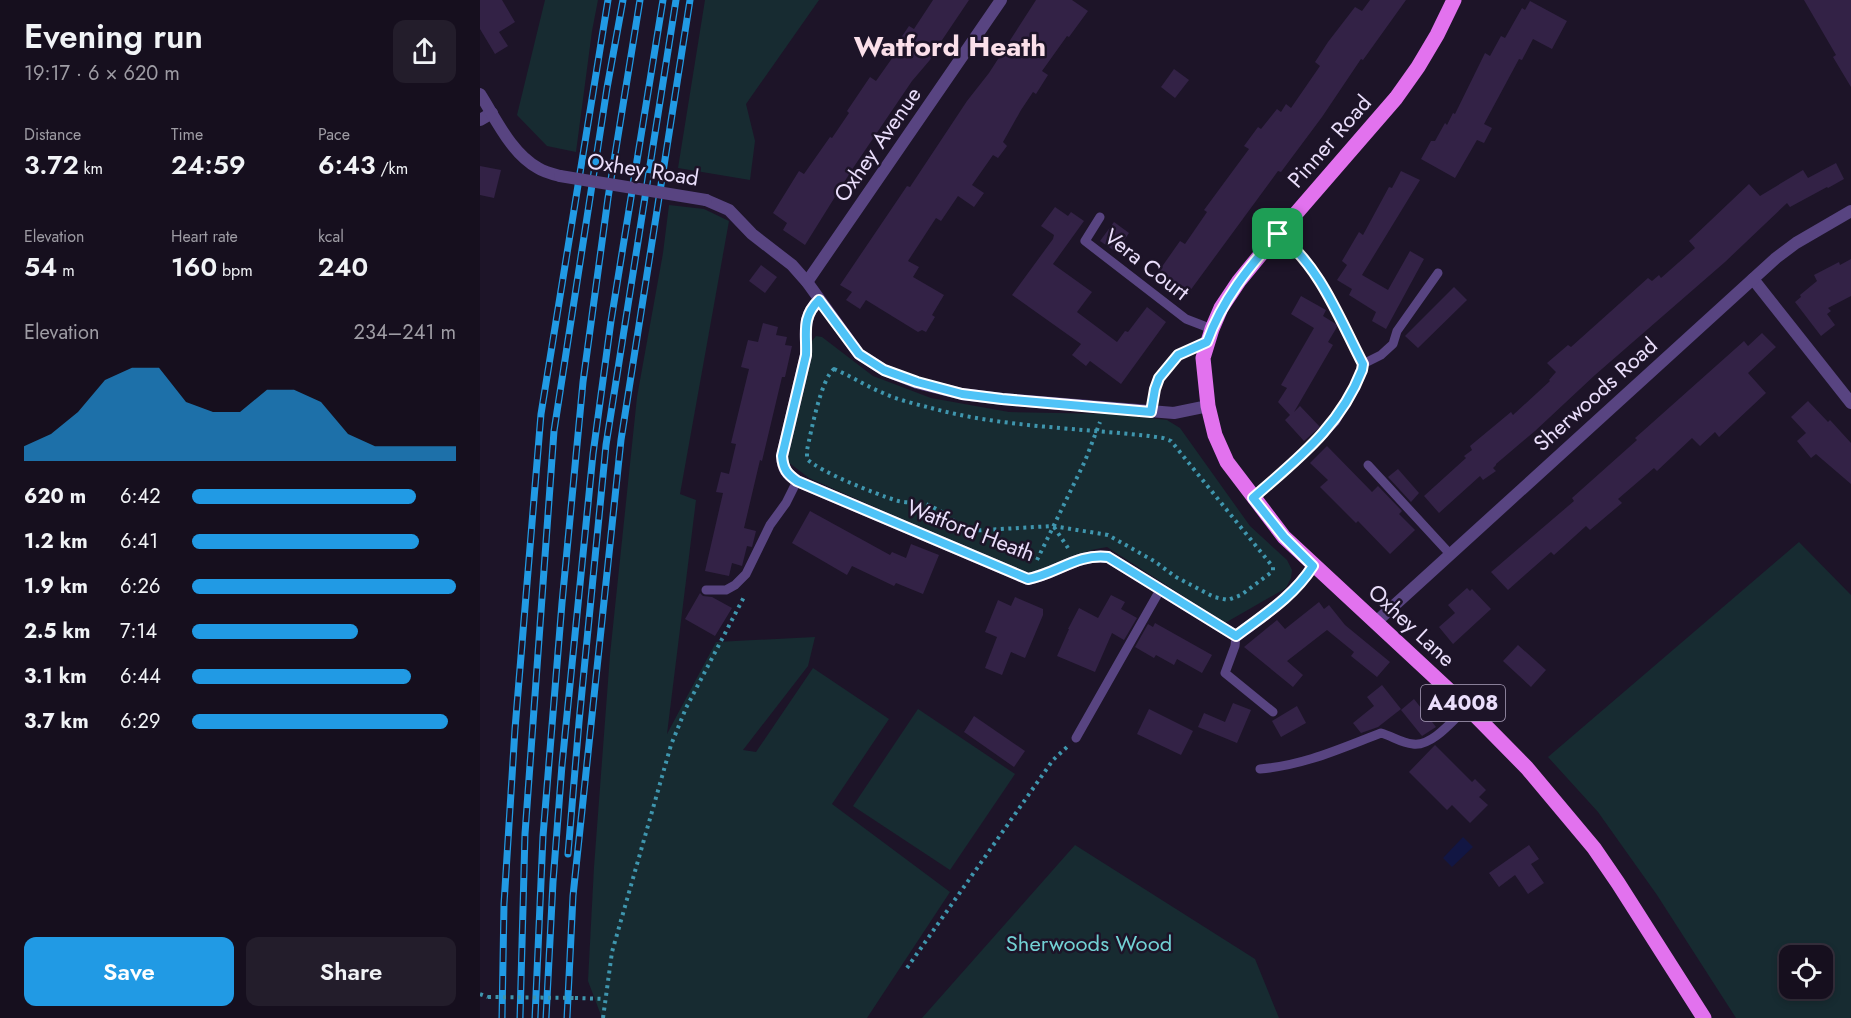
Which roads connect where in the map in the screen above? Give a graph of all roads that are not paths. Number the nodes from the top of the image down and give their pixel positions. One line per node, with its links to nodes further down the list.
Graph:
1 (1001, 0): 10 (street, Oxhey Avenue)
2 (1454, 0): 13 (main road, Pinner Road / A4008)
3 (480, 94): 4 (street, Oxhey Road)
4 (492, 113): 5 (street); 10 (street, Oxhey Road, bridge)
5 (480, 120)
6 (1851, 212): 9 (street, Sherwoods Road)
7 (1100, 217): 13 (lane, Vera Court)
8 (1437, 273): 14 (lane)
9 (1753, 279): 15 (street); 21 (street, Sherwoods Road)
10 (807, 282): 11 (street)
11 (819, 300): 17 (street); 19 (street)
12 (1342, 322): 14 (lane)
13 (1209, 335): 16 (main road, Pinner Road / A4008); 17 (lane)
14 (1363, 364): 20 (lane)
15 (1851, 403)
16 (1208, 405): 17 (street); 20 (main road, Oxhey Lane / A4008)
17 (1151, 412)
18 (1368, 465): 21 (lane)
19 (797, 481): 23 (lane); 24 (street, Watford Heath)
20 (1253, 498): 22 (main road, Oxhey Lane / A4008)
21 (1450, 554): 25 (street, Sherwoods Road)
22 (1313, 566): 25 (main road, Oxhey Lane / A4008); 26 (street)
23 (706, 590)
24 (1160, 590): 26 (street, Watford Heath); 29 (lane)
25 (1376, 622): 27 (main road, Oxhey Lane / A4008)
26 (1236, 636): 28 (lane)
27 (1467, 707): 30 (lane); 31 (main road, Oxhey Lane / A4008)
28 (1273, 712)
29 (1076, 738)
30 (1260, 769)
31 (1704, 1018)

